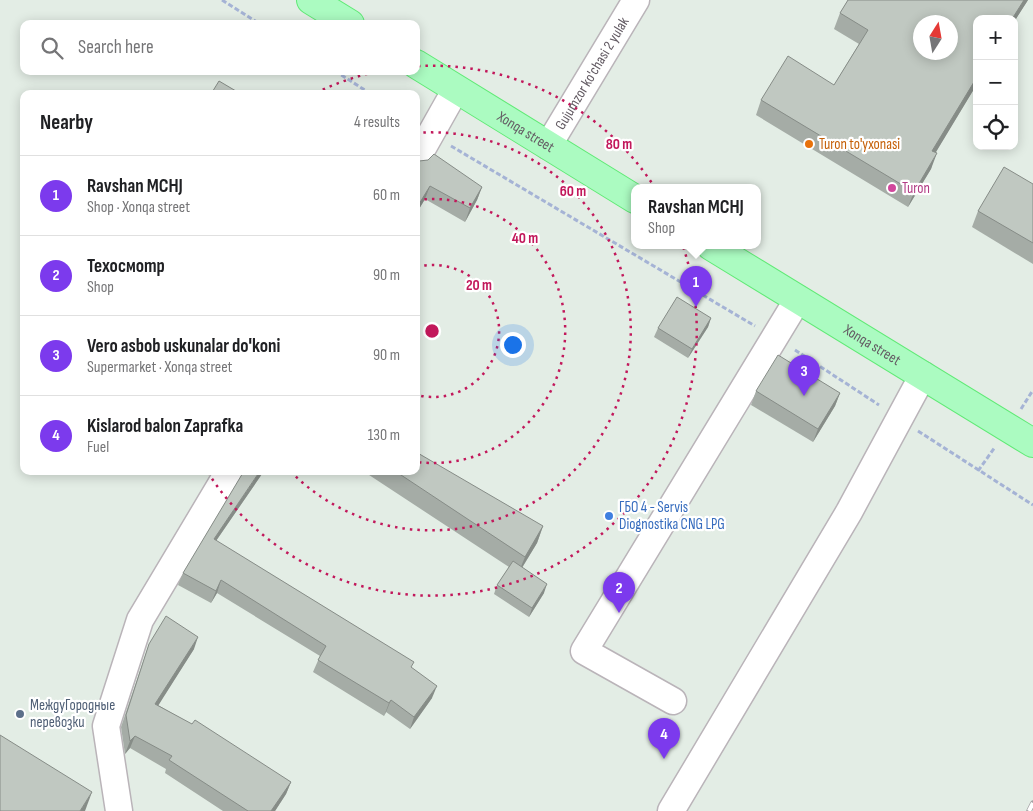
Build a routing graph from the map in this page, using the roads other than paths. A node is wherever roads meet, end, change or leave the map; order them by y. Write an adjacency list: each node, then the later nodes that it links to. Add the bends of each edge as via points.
1 (312, 0): 3 (main road)
2 (636, 0): 6 (street, Gujumzor ko'chasi 2 yulak)
3 (344, 20)
4 (420, 66): 5 (main road, Xonqa street)
5 (456, 89): 6 (main road, Xonqa street); 7 (street)
6 (548, 146): 8 (main road, Xonqa street)
7 (420, 154)
8 (631, 197)
9 (716, 249): 10 (main road, Xonqa street)
10 (798, 299): 11 (main road, Xonqa street); 14 (street, via 584,651)
11 (923, 375): 12 (main road, Xonqa street); 16 (street, via 849,512)
12 (1033, 443)
13 (227, 475): 15 (street, via 140,620 106,726)
14 (672, 701)
15 (118, 811)
16 (671, 811)

